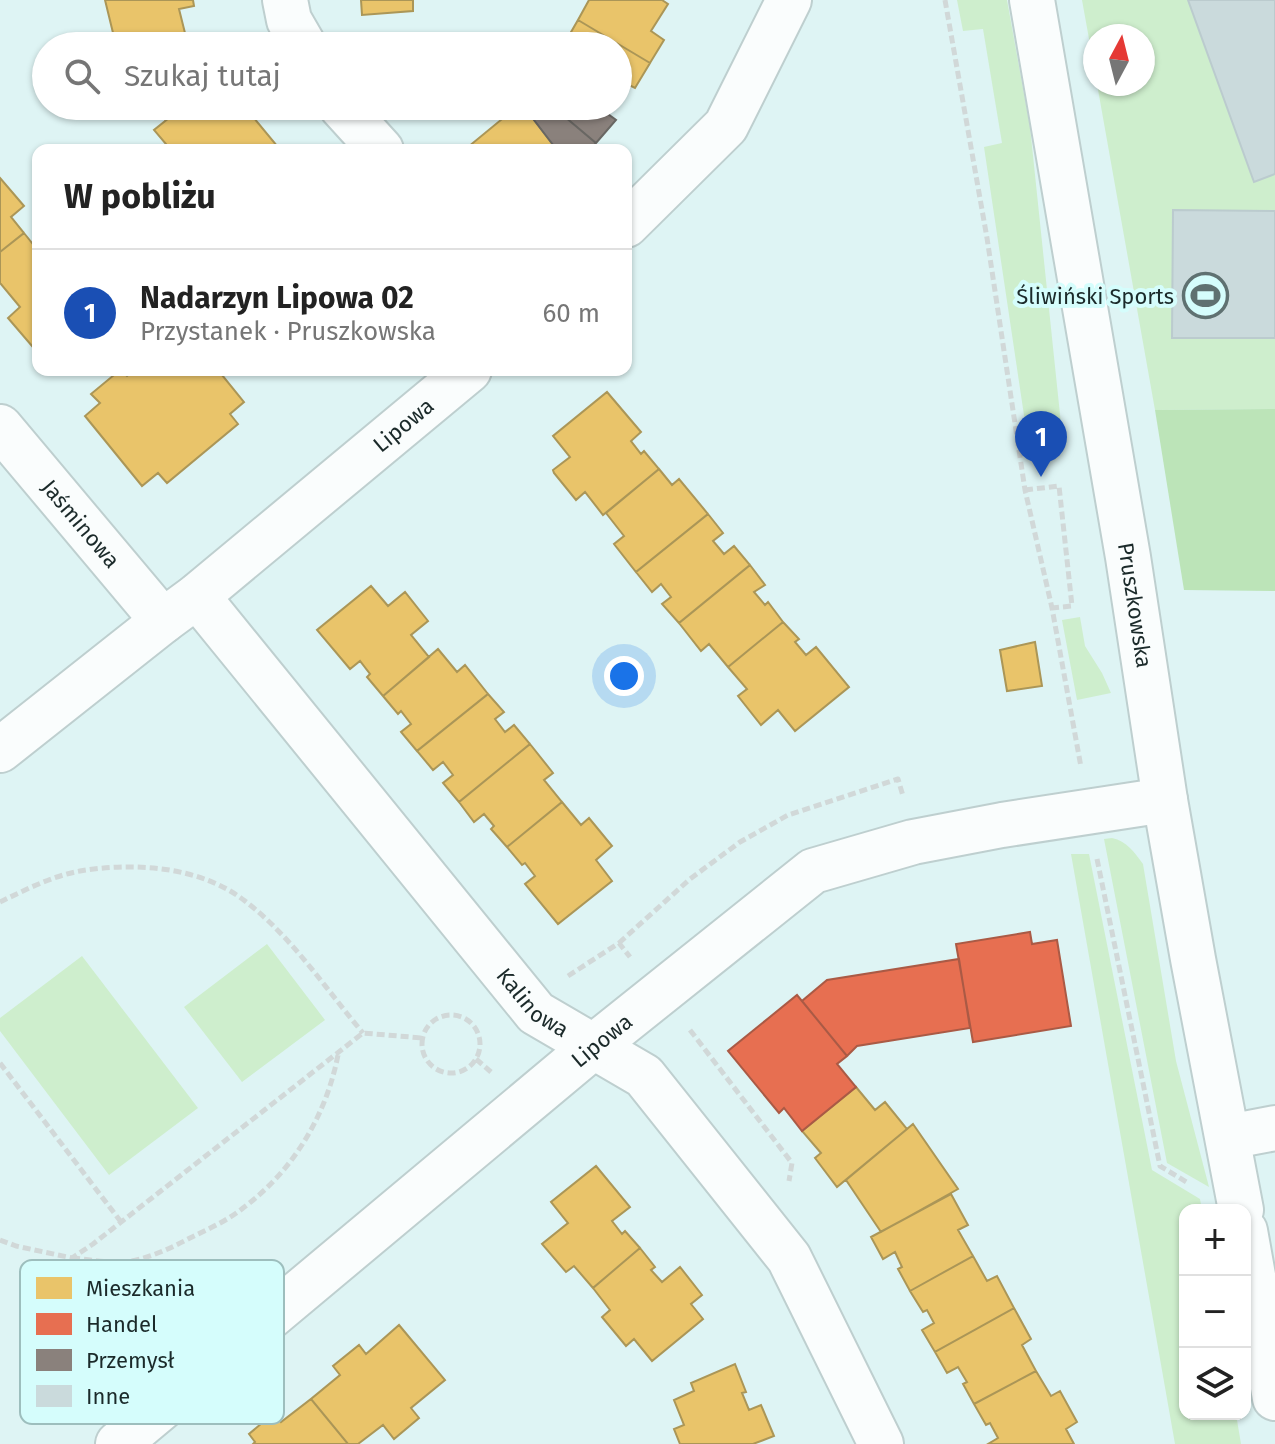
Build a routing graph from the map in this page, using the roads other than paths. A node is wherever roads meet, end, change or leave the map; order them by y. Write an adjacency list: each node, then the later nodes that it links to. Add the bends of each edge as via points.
1 (285, 0): 4 (street)
2 (789, 0): 7 (street, via 726,126)
3 (1032, 0): 12 (street, Pruszkowska)
4 (296, 32)
5 (354, 120): 6 (street)
6 (376, 144)
7 (632, 219)
8 (462, 376): 10 (street, Lipowa)
9 (0, 427): 10 (street, Jaśminowa)
10 (180, 608): 11 (street, Lipowa); 13 (street, Kalinowa, via 536,1013)
11 (0, 750)
12 (1165, 800): 13 (street, Lipowa, via 913,842 813,871); 15 (street, Pruszkowska)
13 (594, 1046): 18 (street, Lipowa); 22 (street, Kalinowa, via 644,1076 789,1258)
14 (1275, 1128): 15 (street)
15 (1228, 1137): 16 (street, Pruszkowska)
16 (1240, 1204)
17 (1251, 1264): 19 (street)
18 (284, 1305)
19 (1275, 1398)
20 (142, 1424): 21 (street, Lipowa)
21 (118, 1444)
22 (881, 1444)

